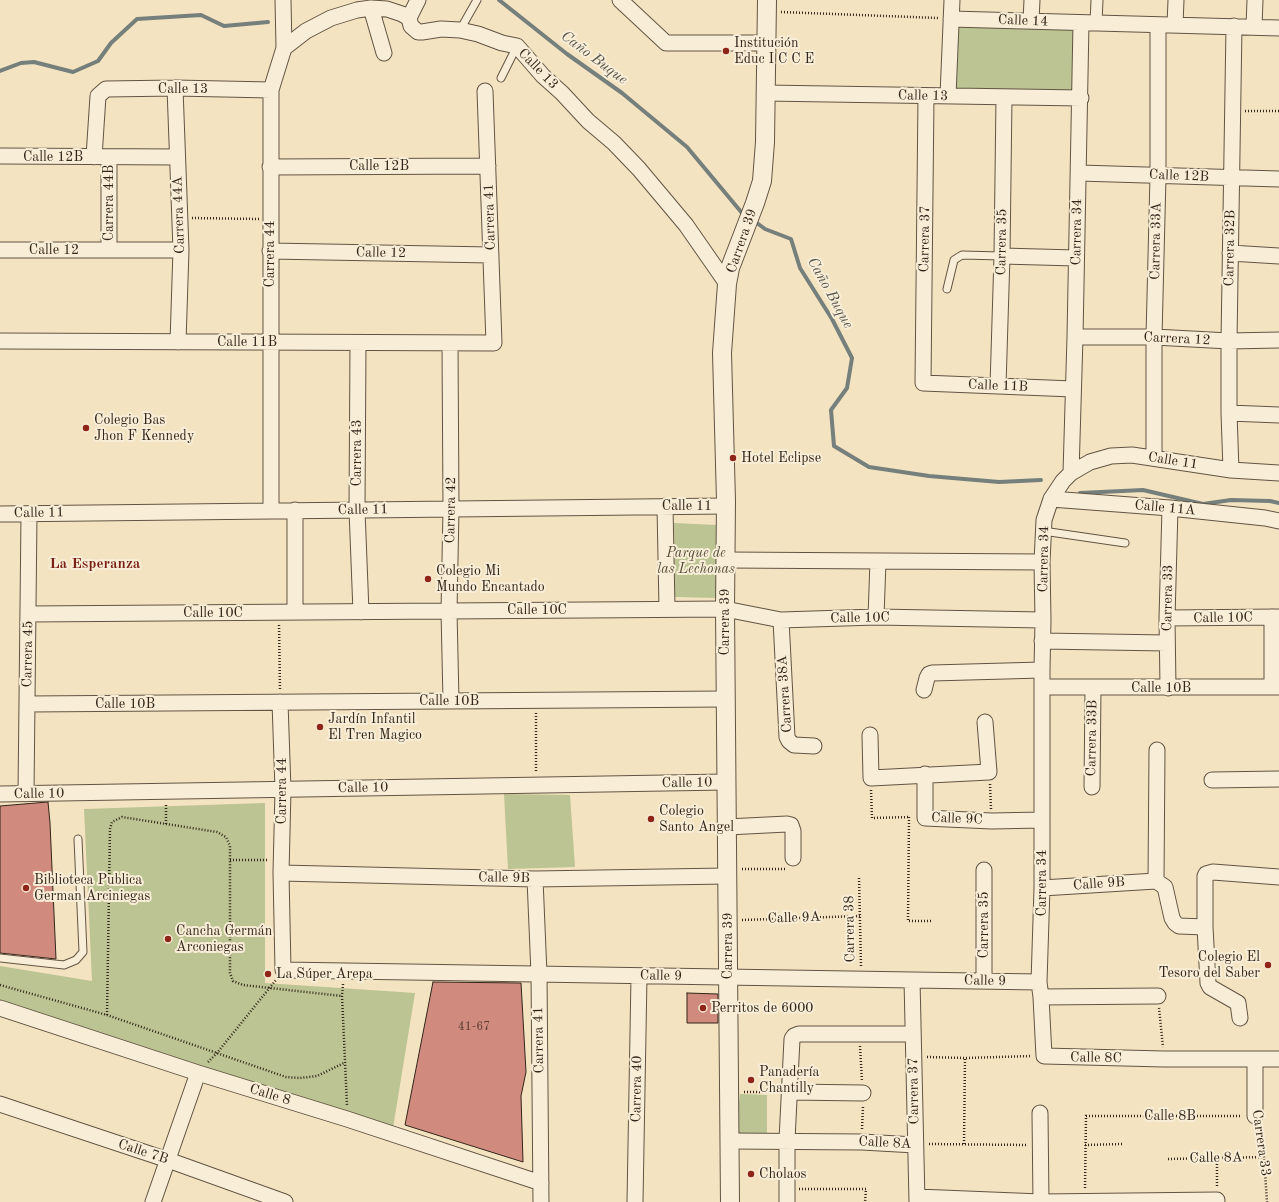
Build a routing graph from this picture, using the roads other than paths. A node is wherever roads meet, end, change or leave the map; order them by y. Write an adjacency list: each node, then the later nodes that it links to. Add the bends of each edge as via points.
1 (282, 0): 24 (street, Carrera 44)
2 (418, 0): 12 (street)
3 (477, 0): 21 (lane)
4 (620, 0): 22 (street, via 666,43)
5 (952, 0): 13 (street)
6 (1032, 0): 14 (street)
7 (1097, 0): 15 (street, Carrera 34)
8 (1176, 0): 17 (street)
9 (1255, 0): 19 (street)
10 (767, 6): 22 (street, Carrera 39)
11 (371, 8): 12 (street, Calle 13, via 387,9); 24 (street, Calle 13, via 331,18 306,31); 25 (street)
12 (409, 18): 21 (street, Calle 13, via 411,26 420,32)
13 (951, 19): 14 (street, Calle 14); 33 (street)
14 (1031, 21): 15 (street, Calle 14)
15 (1088, 23): 16 (street, Calle 14); 35 (street, Carrera 34)
16 (1158, 25): 17 (street, Calle 14); 43 (street, Carrera 33A)
17 (1175, 25): 18 (street, Calle 14)
18 (1234, 26): 19 (street, Calle 14); 44 (street, Carrera 32B)
19 (1254, 27): 20 (street, Calle 14)
20 (1279, 28)
21 (460, 30): 23 (street, Calle 13, via 502,44)
22 (766, 44): 30 (street, Carrera 39)
23 (517, 46): 26 (lane); 55 (street, Calle 13, via 543,76 644,175 686,225)
24 (284, 48): 28 (street, Carrera 44)
25 (384, 54)
26 (501, 78)
27 (175, 88): 28 (street, Calle 13); 31 (street, Calle 13, via 106,89); 39 (street, Carrera 44A)
28 (271, 90): 41 (street, Carrera 44)
29 (485, 91): 40 (street, Carrera 41)
30 (766, 93): 32 (street, Calle 13); 55 (street, Carrera 39, via 762,181 730,268)
31 (98, 96): 37 (street, Carrera 44B)
32 (926, 96): 33 (street, Calle 13); 67 (street, Carrera 37)
33 (948, 96): 34 (street, Calle 13)
34 (1004, 97): 35 (street, Calle 13); 52 (street, Carrera 35)
35 (1081, 98): 42 (street, Carrera 34)
36 (0, 156): 37 (street, Calle 12B)
37 (94, 157): 38 (street, Calle 12B)
38 (109, 157): 39 (street, Calle 12B); 47 (street, Carrera 44B)
39 (177, 157): 48 (street, Carrera 44A)
40 (488, 166): 41 (street, Calle 12B); 51 (street, Carrera 41)
41 (270, 167): 49 (street, Carrera 44)
42 (1079, 173): 43 (street, Calle 12B); 54 (street, Carrera 34)
43 (1158, 176): 44 (street, Calle 12B); 58 (street, Carrera 33A)
44 (1231, 178): 45 (street, Calle 12B); 50 (street, Carrera 32B)
45 (1279, 179)
46 (0, 250): 47 (street, Calle 12)
47 (108, 250): 48 (street, Calle 12)
48 (181, 250): 62 (street, Carrera 44A)
49 (270, 251): 51 (street, Calle 12); 63 (street, Carrera 44)
50 (1230, 253): 53 (street); 61 (street, Carrera 32B)
51 (491, 255): 66 (street, Carrera 41)
52 (1002, 256): 54 (street); 56 (lane, via 962,255 954,260); 68 (street, Carrera 35)
53 (1279, 256)
54 (1076, 258): 57 (street, Carrera 34)
55 (727, 284): 78 (street, Carrera 39, via 722,353)
56 (947, 289)
57 (1075, 337): 58 (street, Carrera 12); 69 (street, Carrera 34)
58 (1154, 337): 61 (street, Carrera 12); 72 (street, Carrera 33A)
59 (1279, 340): 61 (street, Carrera 12)
60 (0, 341): 62 (street, Calle 11B)
61 (1229, 341): 70 (street, Carrera 32B)
62 (178, 342): 63 (street, Calle 11B)
63 (271, 342): 64 (street, Calle 11B); 81 (street, Carrera 44)
64 (358, 343): 65 (street, Calle 11B); 83 (street, Carrera 43)
65 (450, 343): 66 (street, Calle 11B); 80 (street, Carrera 42)
66 (494, 343)
67 (923, 383): 68 (street, Calle 11B)
68 (998, 386): 69 (street, Calle 11B)
69 (1073, 389): 75 (street, Carrera 34)
70 (1229, 413): 71 (street); 73 (street, Carrera 32B)
71 (1279, 415)
72 (1154, 458): 73 (street, Calle 11); 75 (street, Calle 11, via 1110,456 1090,462)
73 (1231, 470): 74 (street, Calle 11)
74 (1279, 472)
75 (1071, 473): 76 (street, Carrera 34)
76 (1051, 499): 79 (street, Calle 11A); 87 (street, Carrera 34)
77 (665, 506): 78 (street, Calle 11); 80 (street, Calle 11); 92 (street)
78 (726, 506): 89 (street, Carrera 39)
79 (1170, 508): 86 (street, Calle 11A); 100 (street, Carrera 33)
80 (451, 509): 83 (street, Calle 11); 94 (street, Carrera 42)
81 (271, 510): 82 (street, Calle 11); 85 (street, Calle 11)
82 (295, 510): 83 (street, Calle 11); 95 (street)
83 (357, 510): 96 (street, Carrera 43)
84 (0, 514): 85 (street, Calle 11)
85 (29, 514): 97 (street, Carrera 45)
86 (1279, 521)
87 (1043, 531): 88 (lane); 91 (street, Carrera 34)
88 (1125, 543)
89 (726, 560): 90 (street); 93 (street, Carrera 39)
90 (878, 561): 91 (street); 98 (street)
91 (1042, 562): 102 (street, Carrera 34)
92 (667, 609): 93 (street, Calle 10C); 94 (street, Calle 10C)
93 (725, 609): 101 (street, Calle 10C); 111 (street, Carrera 39)
94 (449, 611): 96 (street, Calle 10C); 112 (street, Carrera 42)
95 (295, 612): 96 (street, Calle 10C); 97 (street, Calle 10C)
96 (361, 612)
97 (29, 614): 114 (street, Carrera 45)
98 (876, 617): 101 (street, Calle 10C); 102 (street, Calle 10C)
99 (1276, 617): 100 (street, Calle 10C); 107 (street)
100 (1167, 618): 104 (street, Carrera 33)
101 (781, 620): 117 (street, Carrera 38A, via 787,737 794,745)
102 (1043, 620): 103 (street, Carrera 34)
103 (1042, 641): 104 (street); 105 (street, Carrera 34)
104 (1167, 642): 109 (street, Carrera 33)
105 (1042, 670): 106 (street, Carrera 34); 110 (street, via 932,673 927,678)
106 (1042, 687): 108 (street, Calle 10B); 127 (street, Carrera 34)
107 (1276, 687): 109 (street, Calle 10B)
108 (1093, 688): 109 (street, Calle 10B); 123 (street, Carrera 33B)
109 (1168, 688)
110 (924, 690)
111 (726, 699): 112 (street, Calle 10B); 122 (street, Carrera 39)
112 (451, 701): 113 (street, Calle 10B)
113 (280, 702): 114 (street, Calle 10B); 124 (street, Carrera 44)
114 (28, 704): 126 (street, Carrera 45)
115 (985, 722): 119 (street, via 989,772)
116 (870, 735): 119 (street, via 871,778)
117 (814, 746)
118 (1157, 750): 136 (street)
119 (925, 774): 127 (street, Calle 9C, via 925,818)
120 (1279, 779): 121 (street)
121 (1212, 780)
122 (726, 782): 124 (street, Calle 10); 128 (street, Carrera 39)
123 (1092, 787)
124 (283, 790): 126 (street, Calle 10); 131 (street, Carrera 44)
125 (0, 794): 126 (street, Calle 10)
126 (26, 794)
127 (1042, 820): 137 (street, Carrera 34)
128 (727, 827): 130 (street, via 791,825); 133 (street, Carrera 39)
129 (78, 839): 139 (lane, via 83,952 76,960 64,964)
130 (793, 858)
131 (281, 867): 135 (street, Calle 9B); 140 (street, Carrera 44)
132 (984, 870): 145 (street, Carrera 35)
133 (727, 873): 135 (street, Calle 9B); 143 (street, Carrera 39)
134 (1279, 877): 138 (street, via 1213,872 1206,874)
135 (535, 878): 141 (street, Carrera 41)
136 (1156, 881): 137 (street, Calle 9B); 138 (street, via 1165,887 1175,923 1179,926)
137 (1042, 888): 146 (street, Carrera 34)
138 (1205, 927): 150 (street, via 1208,983 1210,987 1238,1003)
139 (0, 958)
140 (283, 970): 141 (street, Calle 9)
141 (539, 974): 142 (street, Calle 9); 165 (street, Carrera 41)
142 (639, 976): 143 (street, Calle 9); 172 (street, Carrera 40)
143 (728, 977): 144 (street, Calle 9); 162 (street, Carrera 39)
144 (912, 980): 145 (street, Calle 9); 151 (street, Carrera 37)
145 (984, 980): 146 (street, Calle 9)
146 (1039, 982): 148 (street, Carrera 34)
147 (1158, 996): 148 (street)
148 (1041, 997): 152 (street, Carrera 34)
149 (0, 1008): 155 (street, Calle 8)
150 (1240, 1018)
151 (913, 1034): 156 (street, via 794,1036); 163 (street, Carrera 37)
152 (1044, 1056): 153 (street, Calle 8C)
153 (1255, 1059): 154 (street, Calle 8C); 160 (street, Carrera 33)
154 (1279, 1059)
155 (198, 1073): 164 (street); 165 (street, Calle 8)
156 (790, 1092): 157 (street); 161 (street)
157 (863, 1093)
158 (0, 1104): 164 (street, Calle 7B)
159 (1040, 1113): 174 (street)
160 (1255, 1116)
161 (787, 1140): 162 (street, Calle 8A); 163 (street, Calle 8A); 166 (street)
162 (730, 1141): 173 (street, Carrera 39)
163 (915, 1145): 167 (street, Carrera 37)
164 (168, 1160): 169 (street); 170 (street, Calle 7B)
165 (541, 1183): 171 (street, Carrera 41)
166 (787, 1196)
167 (917, 1200): 174 (street)
168 (1218, 1200): 174 (street)
169 (153, 1202)
170 (285, 1202)
171 (541, 1202)
172 (635, 1202)
173 (730, 1202)
174 (1041, 1202)

